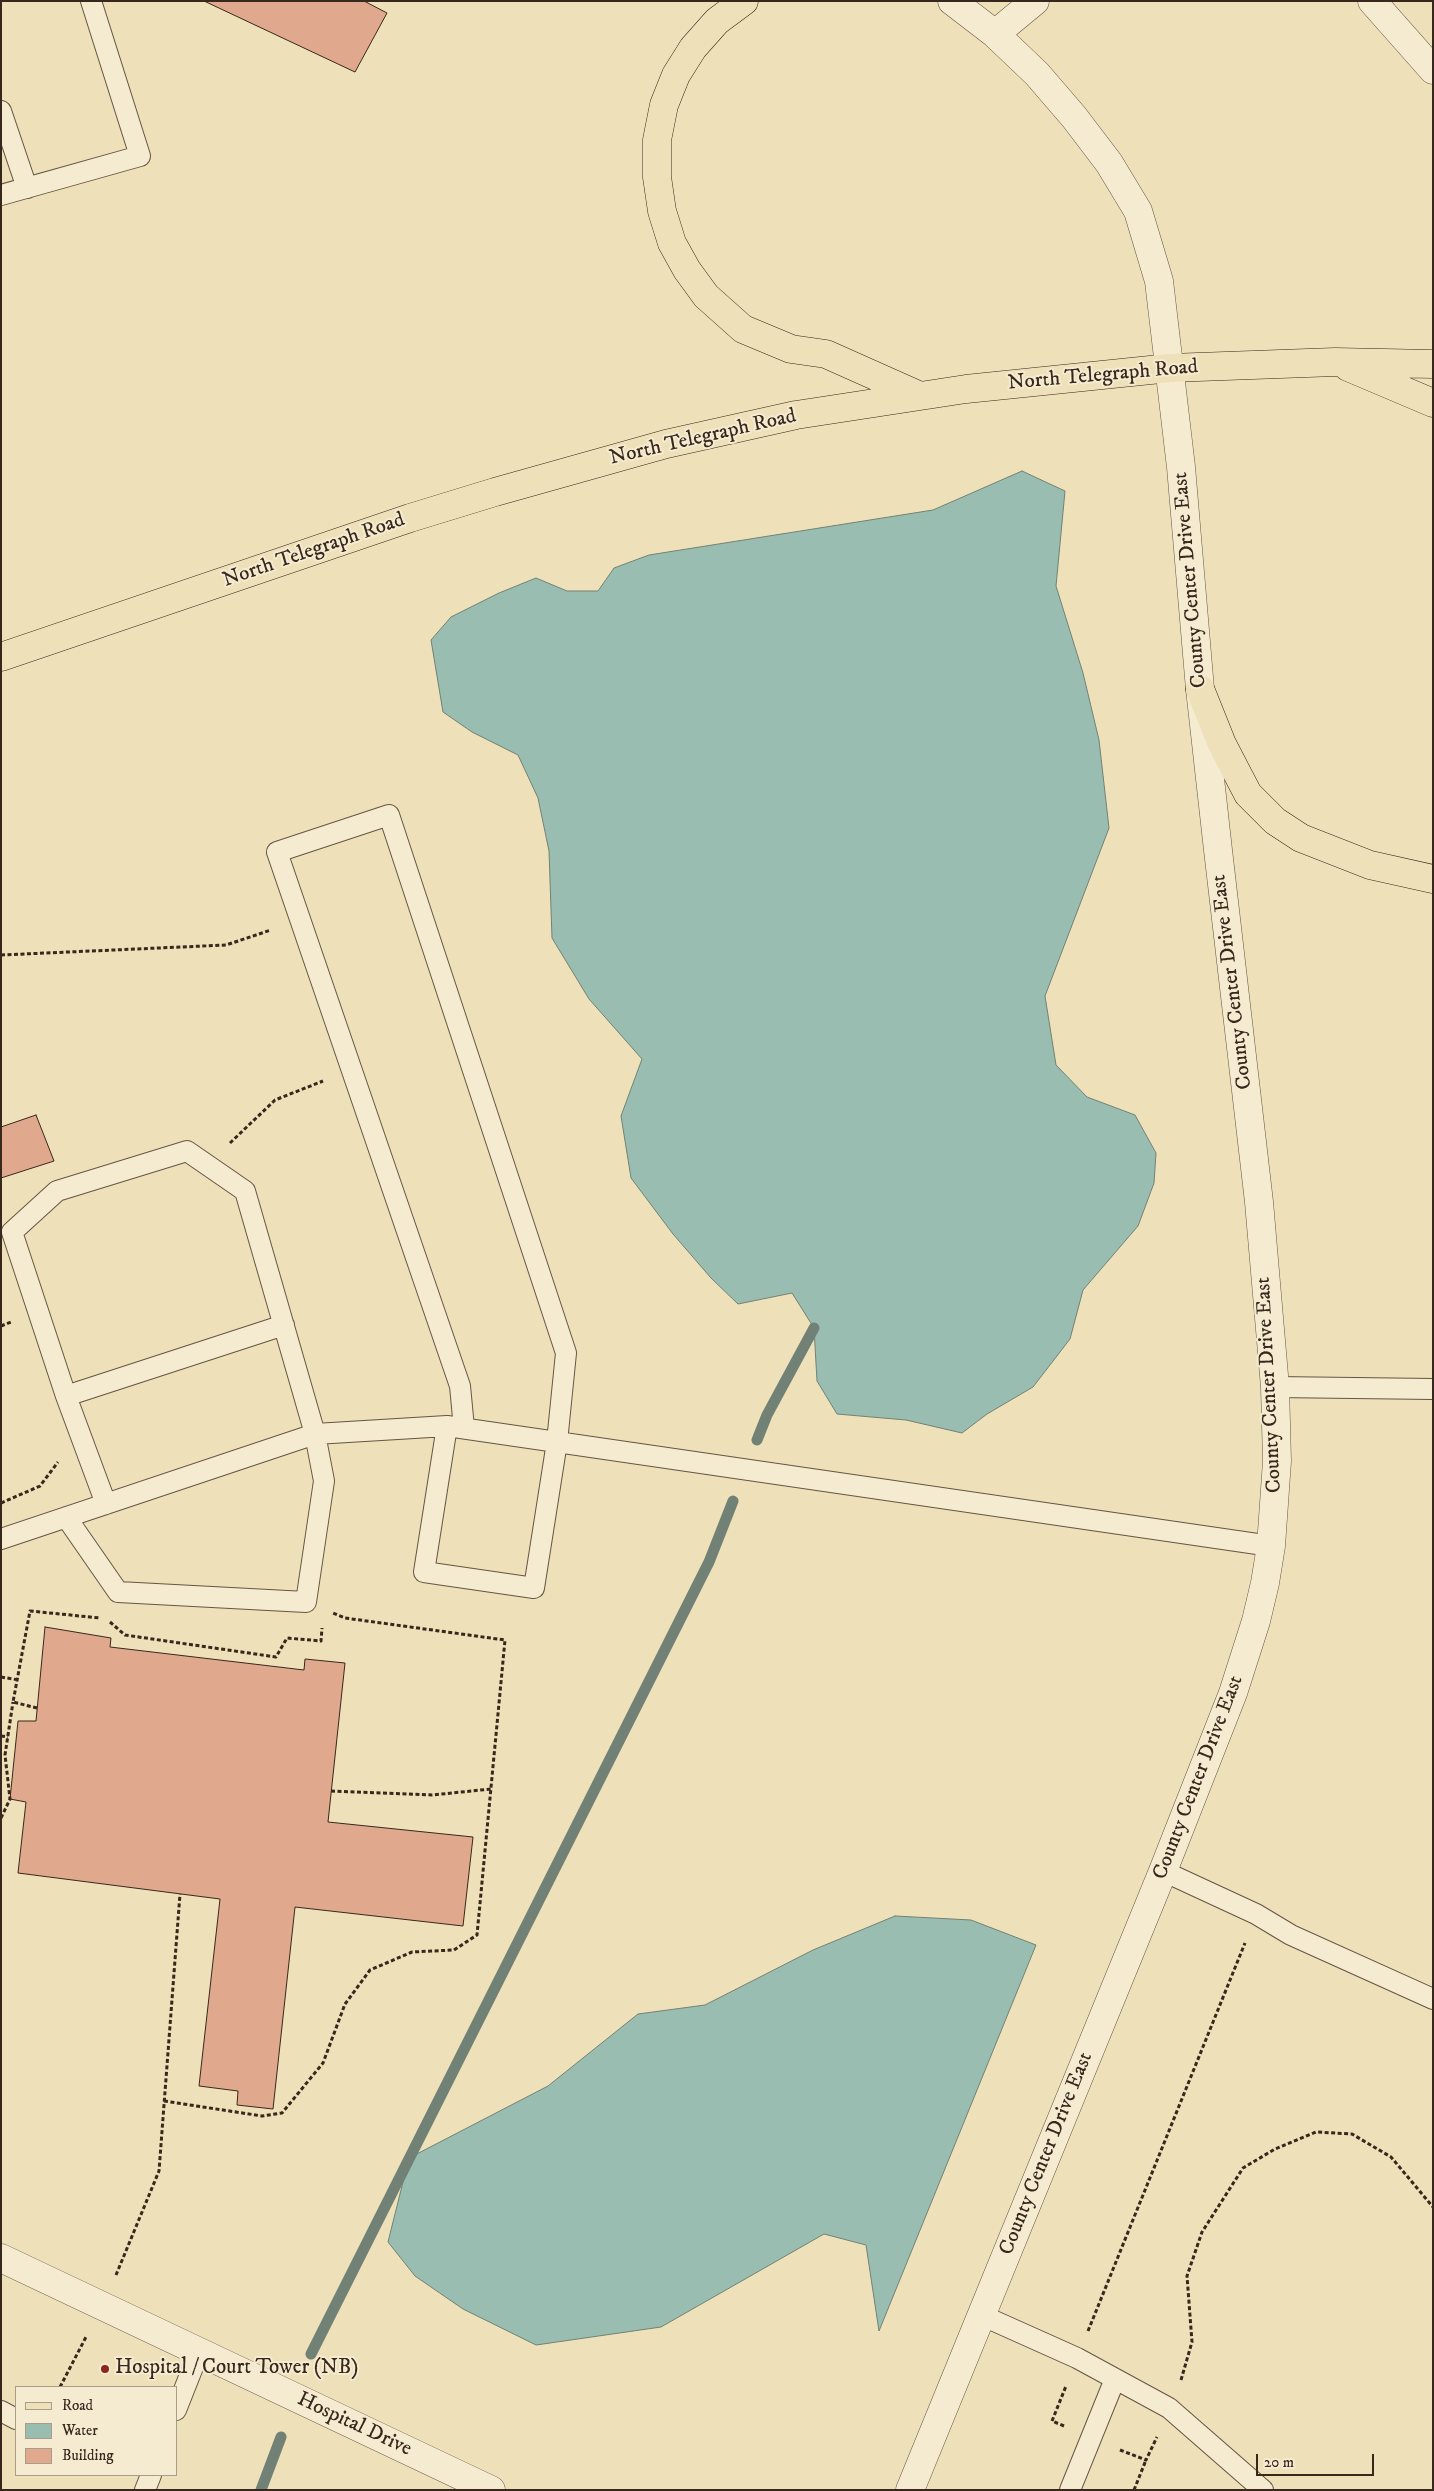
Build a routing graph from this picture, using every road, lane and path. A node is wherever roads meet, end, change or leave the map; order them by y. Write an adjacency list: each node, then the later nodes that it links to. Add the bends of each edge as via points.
1 (91, 1): 9 (lane, via 140,156)
2 (744, 1): 14 (main road, via 717,21 693,48 676,75 664,105 657,140 657,177 662,211 672,242 706,296 743,328 782,346 826,354)
3 (952, 1): 6 (street, County Center Drive East)
4 (1035, 1): 6 (street)
5 (1372, 1): 7 (street)
6 (995, 34): 13 (street, County Center Drive East, via 1037,74 1074,117 1109,163 1138,211 1159,280)
7 (1433, 70)
8 (1, 111): 9 (lane)
9 (27, 188): 10 (lane)
10 (1, 196)
11 (1335, 362): 12 (main road, North Telegraph Road); 13 (main road, North Telegraph Road); 15 (main road)
12 (1433, 364)
13 (1170, 368): 14 (main road, North Telegraph Road); 17 (street, County Center Drive East)
14 (918, 395): 16 (main road, North Telegraph Road, via 770,421 580,467 410,518)
15 (1433, 403)
16 (1, 657)
17 (1200, 689): 18 (main road, via 1222,744 1248,794 1276,821 1301,838 1370,865); 26 (street, County Center Drive East, via 1259,1202)
18 (1433, 879)
19 (300, 920): 20 (path, via 226,945); 21 (lane); 31 (lane, via 277,852 388,815 566,1353)
20 (1, 955)
21 (352, 1070): 22 (path, via 275,1100); 29 (lane, via 460,1386)
22 (207, 1165): 23 (lane, via 245,1191); 28 (lane, via 187,1151 56,1191 12,1232)
23 (284, 1325): 28 (lane); 30 (lane)
24 (1, 1326): 25 (path, via 13,1321)
25 (15, 1328)
26 (1275, 1387): 27 (lane); 37 (street, County Center Drive East, via 1277,1461)
27 (1433, 1389)
28 (66, 1396): 34 (lane)
29 (455, 1427): 30 (lane); 31 (lane); 31 (lane, via 424,1572 534,1588)
30 (315, 1434): 34 (lane); 38 (lane, via 324,1481)
31 (557, 1442): 37 (lane)
32 (59, 1460): 33 (path, via 40,1486)
33 (1, 1504)
34 (106, 1504): 35 (lane)
35 (66, 1517): 36 (lane); 38 (lane, via 118,1592)
36 (1, 1538)
37 (1271, 1546): 48 (street, County Center Drive East, via 1245,1657)
38 (315, 1606): 40 (path, via 321,1641 286,1638 276,1657 125,1635 106,1618 30,1611); 45 (path, via 345,1618 505,1640)
39 (1, 1677): 40 (path)
40 (19, 1680): 41 (path)
41 (13, 1702): 42 (path); 44 (path)
42 (37, 1708)
43 (1, 1736): 44 (path)
44 (8, 1737): 47 (path, via 5,1755 10,1799)
45 (491, 1790): 46 (path, via 432,1794); 52 (path, via 477,1936 454,1950 412,1952 370,1970 345,2004 323,2063 282,2113 262,2116)
46 (331, 1791)
47 (1, 1818)
48 (1163, 1871): 50 (lane); 56 (street, County Center Drive East)
49 (180, 1894): 52 (path)
50 (1256, 1914): 51 (lane, via 1291,1936); 57 (path)
51 (1433, 1999)
52 (164, 2101): 55 (path, via 159,2171)
53 (1433, 2207): 62 (path, via 1391,2157 1352,2134 1316,2132 1275,2149 1243,2168 1202,2232 1187,2276 1192,2342 1181,2380)
54 (1, 2258): 55 (street, Hospital Drive)
55 (102, 2306): 58 (street, Hospital Drive); 61 (path)
56 (981, 2315): 60 (lane, via 1078,2358); 71 (street, County Center Drive East)
57 (1086, 2336)
58 (199, 2352): 63 (lane); 70 (street, Hospital Drive)
59 (1069, 2379): 66 (path, via 1052,2420)
60 (1115, 2379): 72 (lane); 74 (lane, via 1169,2408)
61 (61, 2386)
62 (1187, 2386)
63 (178, 2405)
64 (1, 2411): 65 (lane)
65 (15, 2418)
66 (1071, 2429)
67 (1160, 2432): 69 (path)
68 (1116, 2448): 69 (path)
69 (1146, 2460): 73 (path)
70 (491, 2490)
71 (910, 2490)
72 (1070, 2490)
73 (1134, 2490)
74 (1263, 2490)

